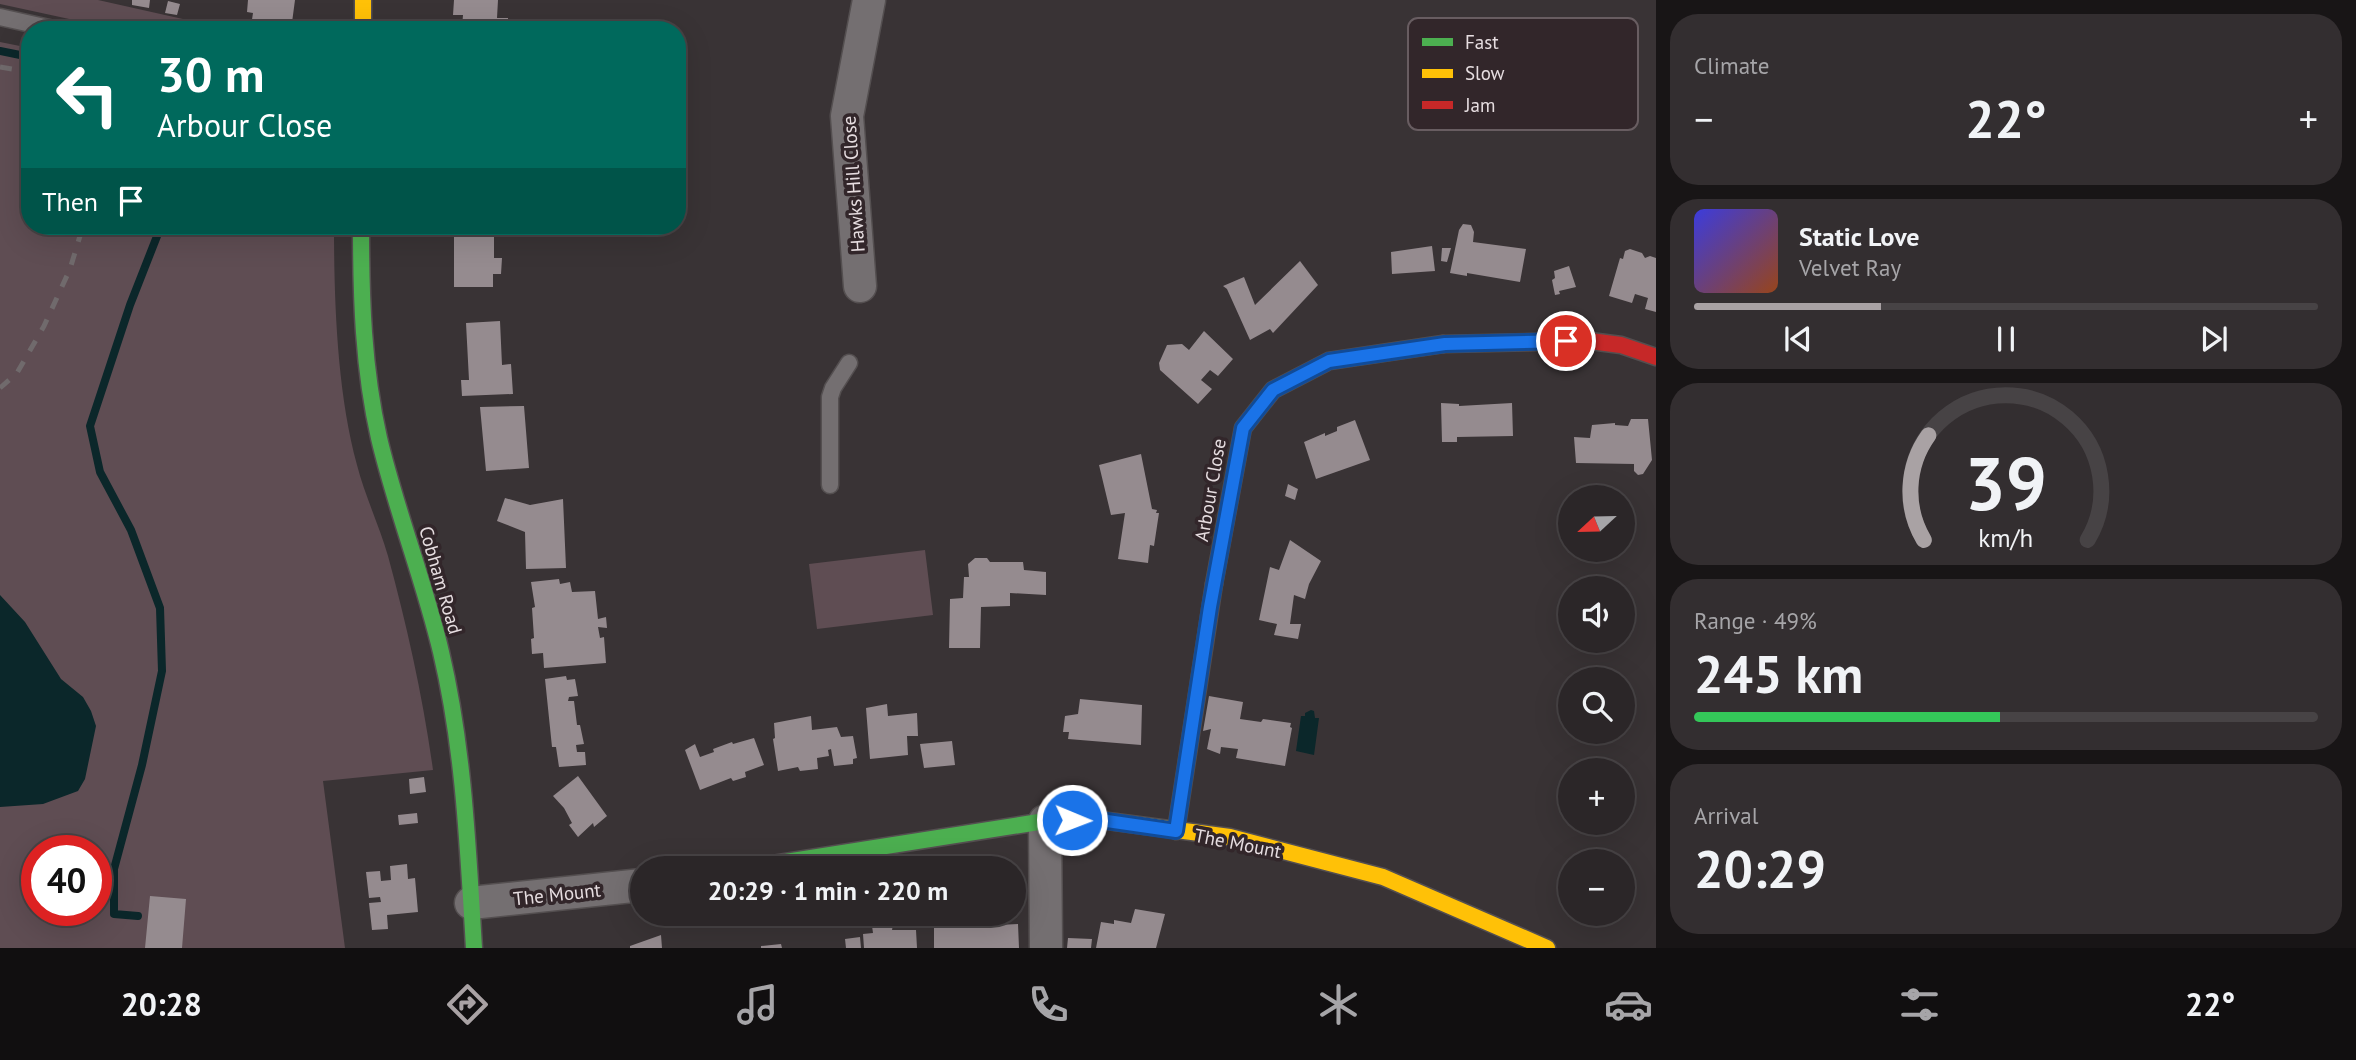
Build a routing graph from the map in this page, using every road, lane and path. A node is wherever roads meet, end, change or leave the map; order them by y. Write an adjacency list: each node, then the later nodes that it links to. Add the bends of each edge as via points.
1 (363, 0): 4 (street)
2 (869, 0): 7 (street, Hawks Hill Close, via 847,116)
3 (0, 17): 5 (lane)
4 (363, 21)
5 (21, 22)
6 (360, 235): 15 (street, Cobham Road, via 366,355 379,434 441,653 465,815)
7 (860, 286)
8 (1656, 357): 12 (street, Arbour Close, via 1590,341 1445,344 1329,361 1273,390 1243,428)
9 (849, 363): 10 (lane, via 830,397)
10 (830, 485)
11 (1045, 821): 12 (street, The Mount, via 1100,820); 13 (street, The Mount); 17 (street)
12 (1176, 831): 18 (street, The Mount, via 1230,837 1383,877)
13 (823, 856)
14 (630, 886): 15 (street, The Mount)
15 (471, 903): 16 (street, Cobham Road)
16 (474, 948)
17 (1046, 948)
18 (1547, 948)

